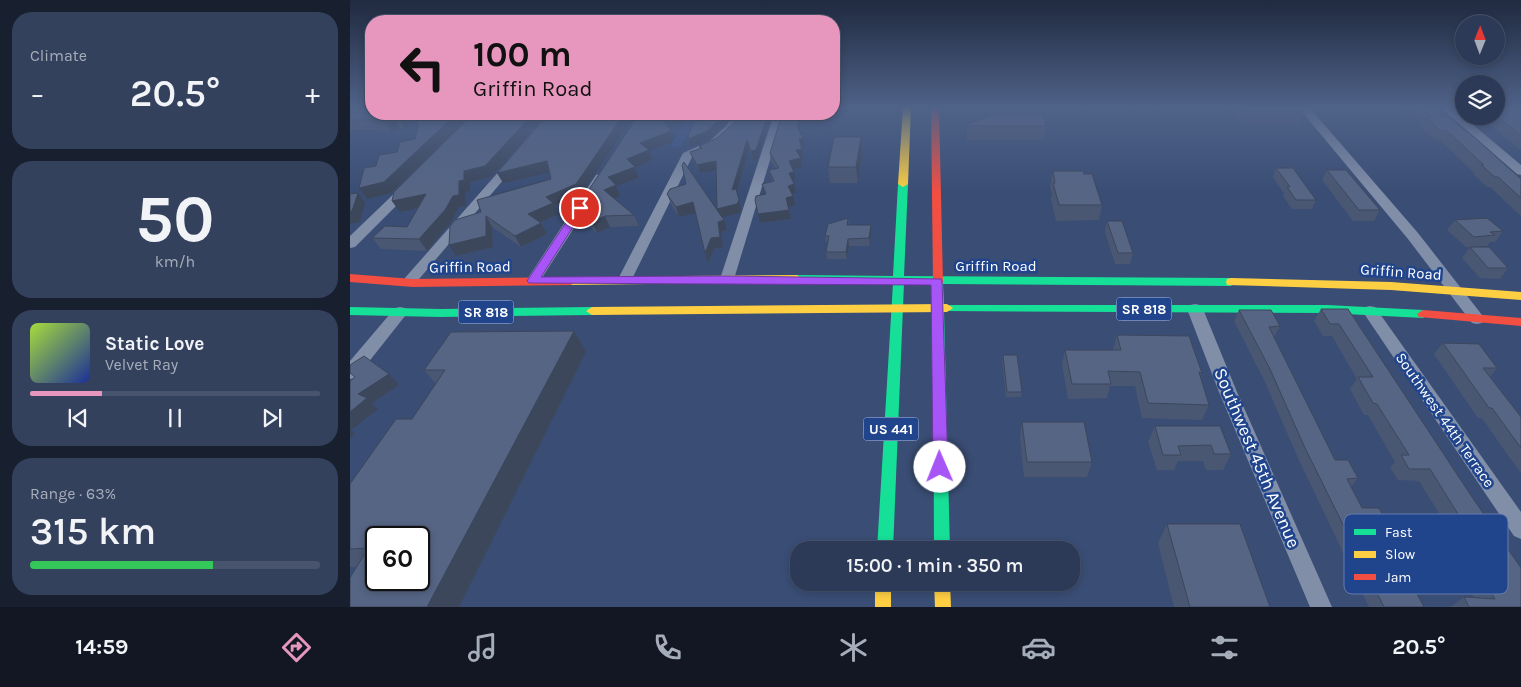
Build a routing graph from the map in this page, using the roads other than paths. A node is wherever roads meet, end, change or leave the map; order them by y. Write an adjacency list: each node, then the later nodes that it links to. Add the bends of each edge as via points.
1 (723, 135): 18 (street, via 687,155)
2 (773, 135): 13 (street)
3 (905, 135): 15 (main road, US 441)
4 (935, 135): 16 (main road, US 441)
5 (1326, 135): 19 (street)
6 (1478, 135): 9 (street)
7 (522, 152): 17 (street)
8 (609, 163): 14 (street)
9 (1521, 171)
10 (412, 182): 11 (street)
11 (350, 244)
12 (350, 278): 17 (main road, Griffin Road / SR 818)
13 (727, 279): 15 (main road, Griffin Road / SR 818); 18 (main road, Griffin Road / SR 818)
14 (533, 281): 17 (main road, Griffin Road / SR 818); 18 (main road, Griffin Road / SR 818)
15 (897, 281): 16 (main road, Griffin Road / SR 818); 21 (main road, US 441)
16 (937, 281): 19 (main road, Griffin Road / SR 818, via 1341,283); 22 (main road, US 441)
17 (409, 282)
18 (624, 282)
19 (1456, 291): 20 (main road, Griffin Road / SR 818); 27 (street)
20 (1521, 296)
21 (896, 308): 22 (main road, SR 818); 26 (main road, SR 818); 31 (main road, US 441)
22 (937, 308): 23 (main road, SR 818); 32 (main road, US 441)
23 (1195, 309): 25 (main road, SR 818); 37 (street, Southwest 45th Avenue)
24 (350, 311): 26 (main road, SR 818)
25 (1370, 311): 27 (main road, SR 818); 30 (street, Southwest 44th Terrace)
26 (400, 312): 29 (street)
27 (1477, 318): 28 (main road, SR 818)
28 (1521, 322)
29 (350, 373)
30 (1521, 529)
31 (885, 541)
32 (942, 541)
33 (883, 591): 35 (main road)
34 (942, 591): 36 (main road)
35 (882, 607)
36 (943, 607)
37 (1321, 607)

